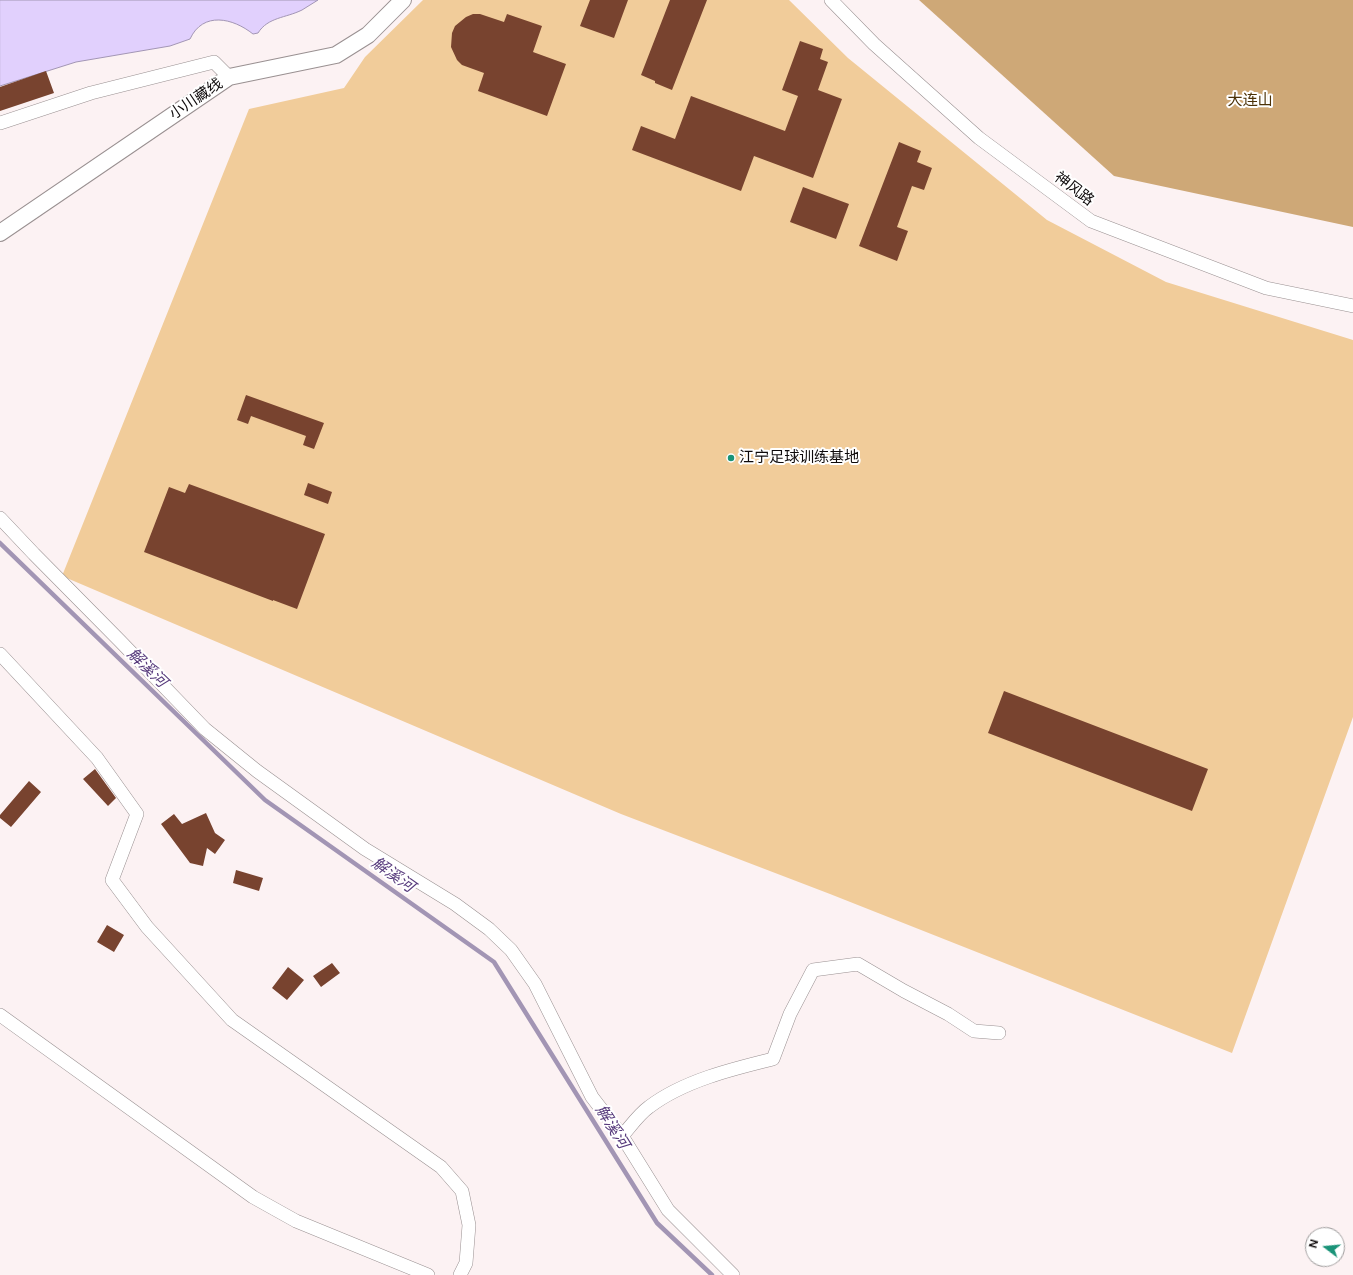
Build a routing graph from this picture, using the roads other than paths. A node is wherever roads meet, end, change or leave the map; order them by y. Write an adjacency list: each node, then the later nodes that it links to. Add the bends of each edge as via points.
1 (403, 0): 3 (street, 小川藏线, via 368,34 336,56)
2 (831, 0): 6 (street, 神风路, via 874,44 979,138 1091,221 1266,288)
3 (229, 77): 4 (street, via 214,62 91,93); 5 (street, 小川藏线)
4 (0, 123)
5 (0, 232)
6 (1353, 306)
7 (0, 518): 11 (street, via 205,729 256,771 365,849 455,904 489,929 511,950 535,984 592,1097)
8 (0, 654): 13 (street, via 97,758 137,814 112,880 147,927 232,1020 441,1167 462,1191 469,1225 466,1264)
9 (0, 1015): 12 (street, via 253,1197 296,1221)
10 (999, 1033): 11 (street, via 974,1030 858,964 813,970 790,1014 774,1060 739,1067 684,1086 648,1107)
11 (622, 1136): 14 (street, via 668,1210)
12 (428, 1275)
13 (460, 1275)
14 (733, 1275)

